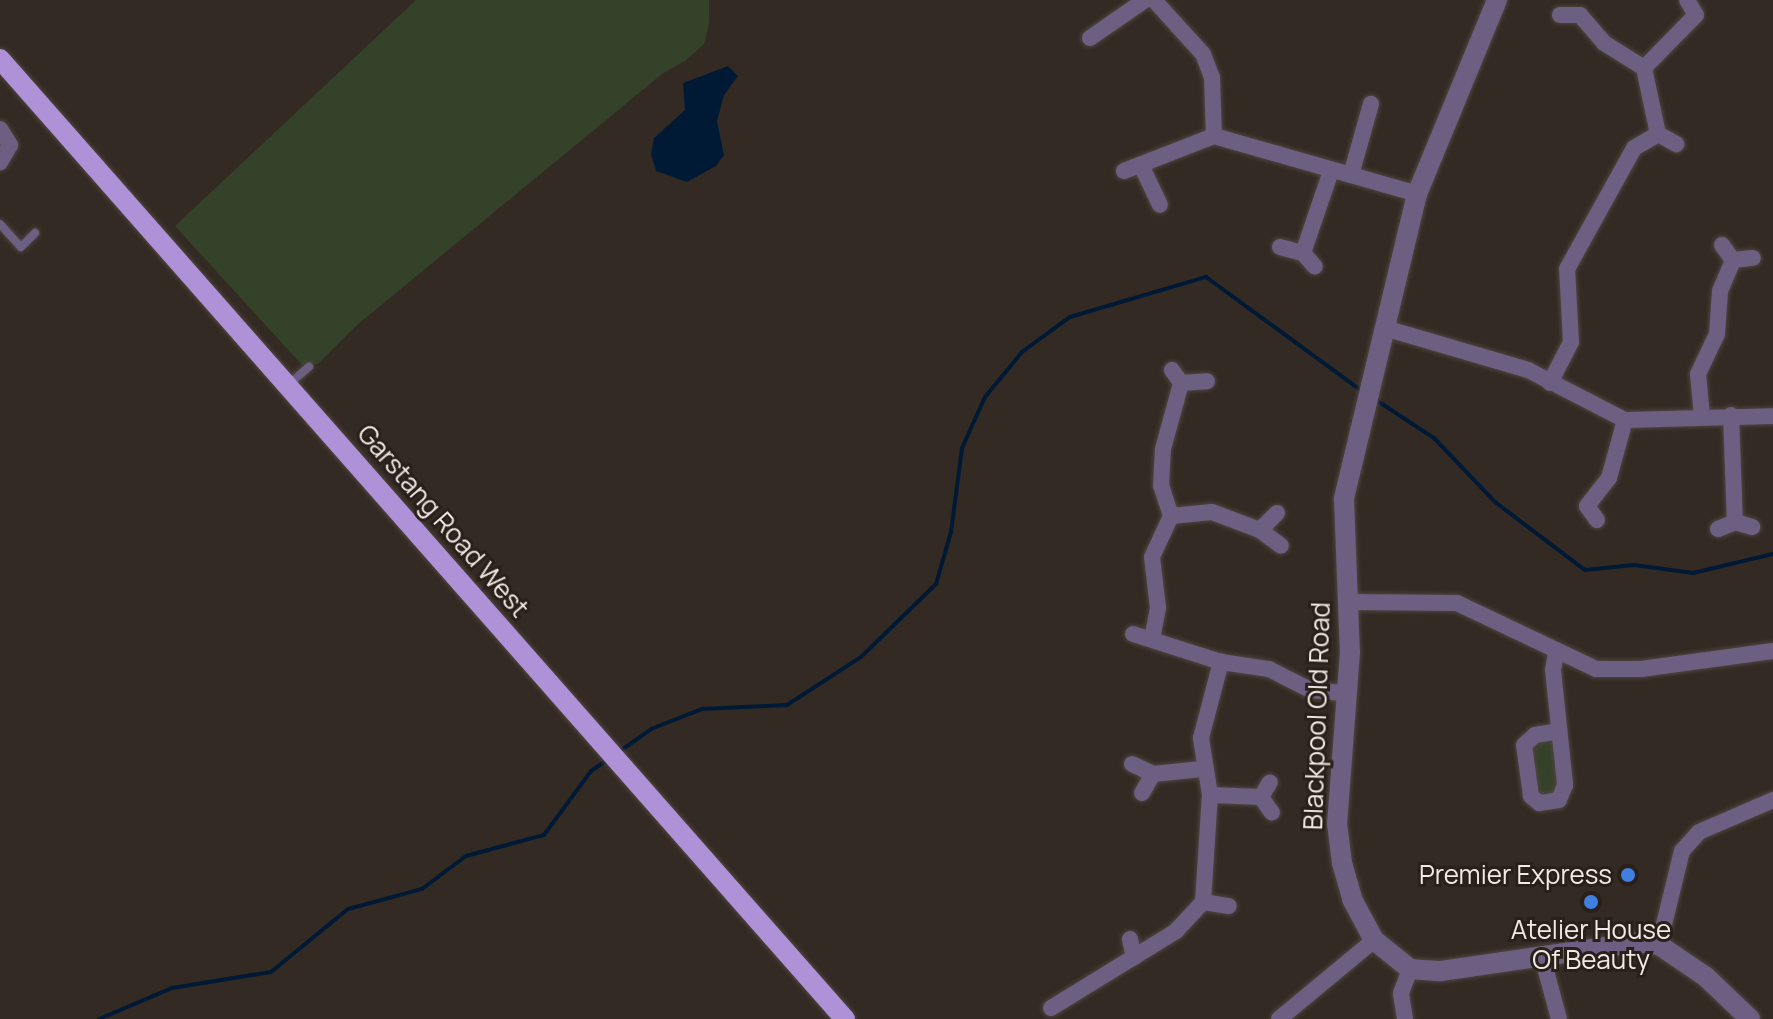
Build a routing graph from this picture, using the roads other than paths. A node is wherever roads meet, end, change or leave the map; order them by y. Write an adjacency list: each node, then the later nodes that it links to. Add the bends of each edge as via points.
1 (1145, 0): 7 (street)
2 (1154, 0): 13 (street, via 1203,54 1212,77)
3 (1497, 0): 20 (street, Blackpool Old Road)
4 (1687, 0): 9 (street, via 1696,15)
5 (1583, 8): 6 (street); 9 (street, via 1604,43)
6 (1560, 15)
7 (1090, 38)
8 (0, 59): 34 (main road, Garstang Road West)
9 (1644, 68): 12 (street)
10 (1371, 104): 19 (street)
11 (0, 129): 15 (street, via 10,145)
12 (1658, 134): 14 (street); 33 (street, via 1634,148 1567,269 1571,342)
13 (1214, 136): 16 (street); 18 (street)
14 (1676, 144)
15 (0, 162)
16 (1141, 165): 17 (street); 21 (street)
17 (1124, 171)
18 (1331, 171): 19 (street); 26 (street)
19 (1351, 175): 20 (street)
20 (1417, 194): 30 (street, Blackpool Old Road)
21 (1160, 205)
22 (0, 224): 23 (lane, via 21,247)
23 (35, 233)
24 (1722, 245): 28 (street)
25 (1280, 247): 26 (street)
26 (1303, 253): 29 (street)
27 (1753, 258): 28 (street)
28 (1733, 260): 36 (street, via 1718,298 1717,334 1698,374)
29 (1315, 267)
30 (1388, 329): 33 (street, via 1528,370); 45 (street, Blackpool Old Road, via 1344,499)
31 (309, 367): 34 (lane)
32 (1207, 381): 41 (street, via 1176,376 1161,469)
33 (1550, 383): 38 (street)
34 (288, 385): 71 (main road, Garstang Road West)
35 (1731, 415): 36 (street); 37 (street); 42 (street, via 1743,524)
36 (1702, 416): 38 (street)
37 (1773, 416)
38 (1625, 420): 39 (street, via 1609,478)
39 (1586, 509)
40 (1277, 513): 43 (street)
41 (1171, 516): 43 (street, via 1212,512); 47 (street, via 1152,557 1158,608)
42 (1718, 529)
43 (1260, 530): 44 (street)
44 (1281, 546)
45 (1349, 602): 49 (street, via 1457,603); 51 (street, Blackpool Old Road)
46 (1133, 634): 47 (street)
47 (1152, 639): 50 (street)
48 (1773, 651): 49 (street, via 1619,671 1596,669)
49 (1556, 653): 52 (street)
50 (1221, 662): 51 (street, via 1269,669 1310,690); 54 (street, via 1201,738)
51 (1347, 693): 65 (street, Blackpool Old Road, via 1337,840 1352,899)
52 (1559, 731)
53 (1132, 764): 55 (street)
54 (1202, 769): 55 (street); 58 (street)
55 (1153, 774): 57 (street)
56 (1270, 782): 59 (street)
57 (1142, 793)
58 (1210, 795): 59 (street); 62 (street)
59 (1261, 797): 61 (street)
60 (1773, 800): 66 (street, via 1699,832 1682,851)
61 (1272, 813)
62 (1203, 902): 63 (street); 68 (street, via 1176,931)
63 (1229, 906)
64 (1130, 939): 68 (street)
65 (1374, 940): 69 (street, Blackpool Old Road); 72 (street)
66 (1659, 945): 67 (street, via 1639,942); 75 (street, via 1706,977)
67 (1542, 956): 69 (street, via 1441,971); 74 (street)
68 (1134, 958): 70 (street)
69 (1410, 969): 73 (street, via 1401,993)
70 (1051, 1008)
71 (845, 1019)
72 (1279, 1019)
73 (1405, 1019)
74 (1559, 1019)
75 (1750, 1019)

